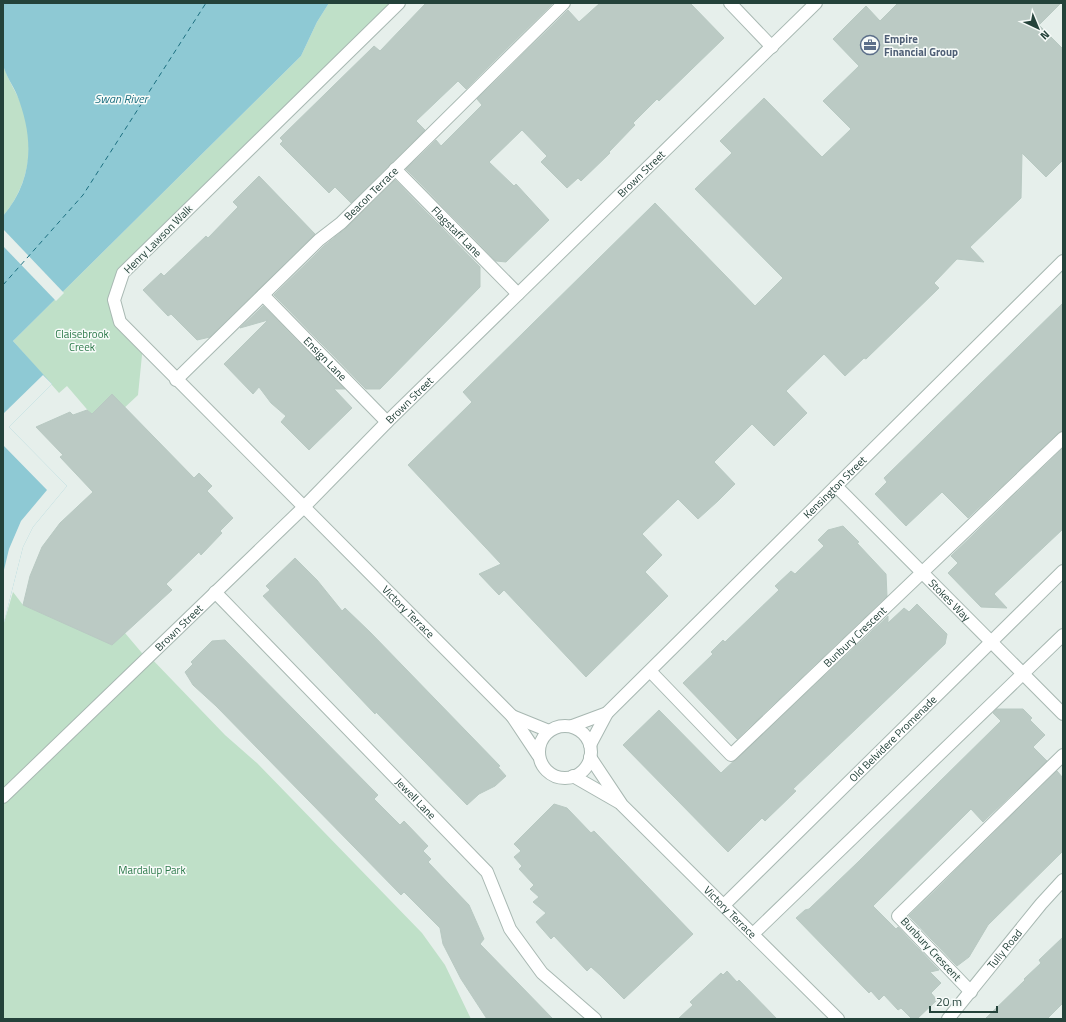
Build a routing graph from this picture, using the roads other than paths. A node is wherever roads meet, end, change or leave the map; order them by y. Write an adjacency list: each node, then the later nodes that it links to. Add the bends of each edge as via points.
1 (399, 3): 10 (street, Henry Lawson Walk, via 123,273 114,300 120,322)
2 (564, 3): 6 (street, Beacon Terrace)
3 (730, 3): 5 (street)
4 (816, 3): 5 (street, Brown Street)
5 (772, 47): 9 (street, Brown Street)
6 (395, 169): 8 (street, Beacon Terrace, via 341,223 319,240); 9 (street, Flagstaff Lane)
7 (1063, 262): 13 (street, Kensington Street)
8 (263, 294): 10 (street, Beacon Terrace); 11 (street, Ensign Lane)
9 (518, 294): 11 (street, Brown Street)
10 (176, 380): 14 (street, Henry Lawson Walk)
11 (387, 422): 14 (street, Brown Street)
12 (1063, 438): 15 (street, Bunbury Crescent)
13 (836, 486): 15 (street, Stokes Way); 20 (street, Kensington Street)
14 (303, 508): 17 (street, Brown Street); 24 (street, Victory Terrace)
15 (922, 571): 19 (street, Stokes Way); 20 (street, Bunbury Crescent, via 731,755)
16 (1063, 572): 19 (street, Old Belvidere Promenade)
17 (215, 592): 31 (street, Brown Street); 37 (street, Jewell Lane, via 484,869 510,929 542,973)
18 (1063, 635): 21 (street)
19 (992, 641): 21 (street, Stokes Way); 34 (street, Old Belvidere Promenade)
20 (650, 670): 22 (street, Kensington Street)
21 (1022, 674): 23 (street, Stokes Way); 35 (street)
22 (607, 713): 25 (street, Kensington Street); 27 (street, Kensington Street)
23 (1063, 714)
24 (512, 716): 26 (street, Victory Terrace); 28 (street, Victory Terrace)
25 (572, 726): 26 (street, via 556,726); 27 (street, via 584,733)
26 (549, 731): 28 (street, via 542,737)
27 (590, 751): 30 (street, via 584,769); 32 (street, Victory Terrace)
28 (538, 755): 30 (street, via 541,764 551,774 566,778)
29 (1063, 755): 36 (street, Bunbury Crescent, via 898,916)
30 (573, 776): 32 (street, Victory Terrace)
31 (3, 797)
32 (622, 805): 34 (street, Victory Terrace)
33 (1063, 880): 36 (street, Tully Road)
34 (724, 905): 35 (street, Victory Terrace)
35 (753, 934): 38 (street, Victory Terrace)
36 (971, 992): 39 (street, Tully Road)
37 (595, 1019)
38 (838, 1019)
39 (948, 1019)

